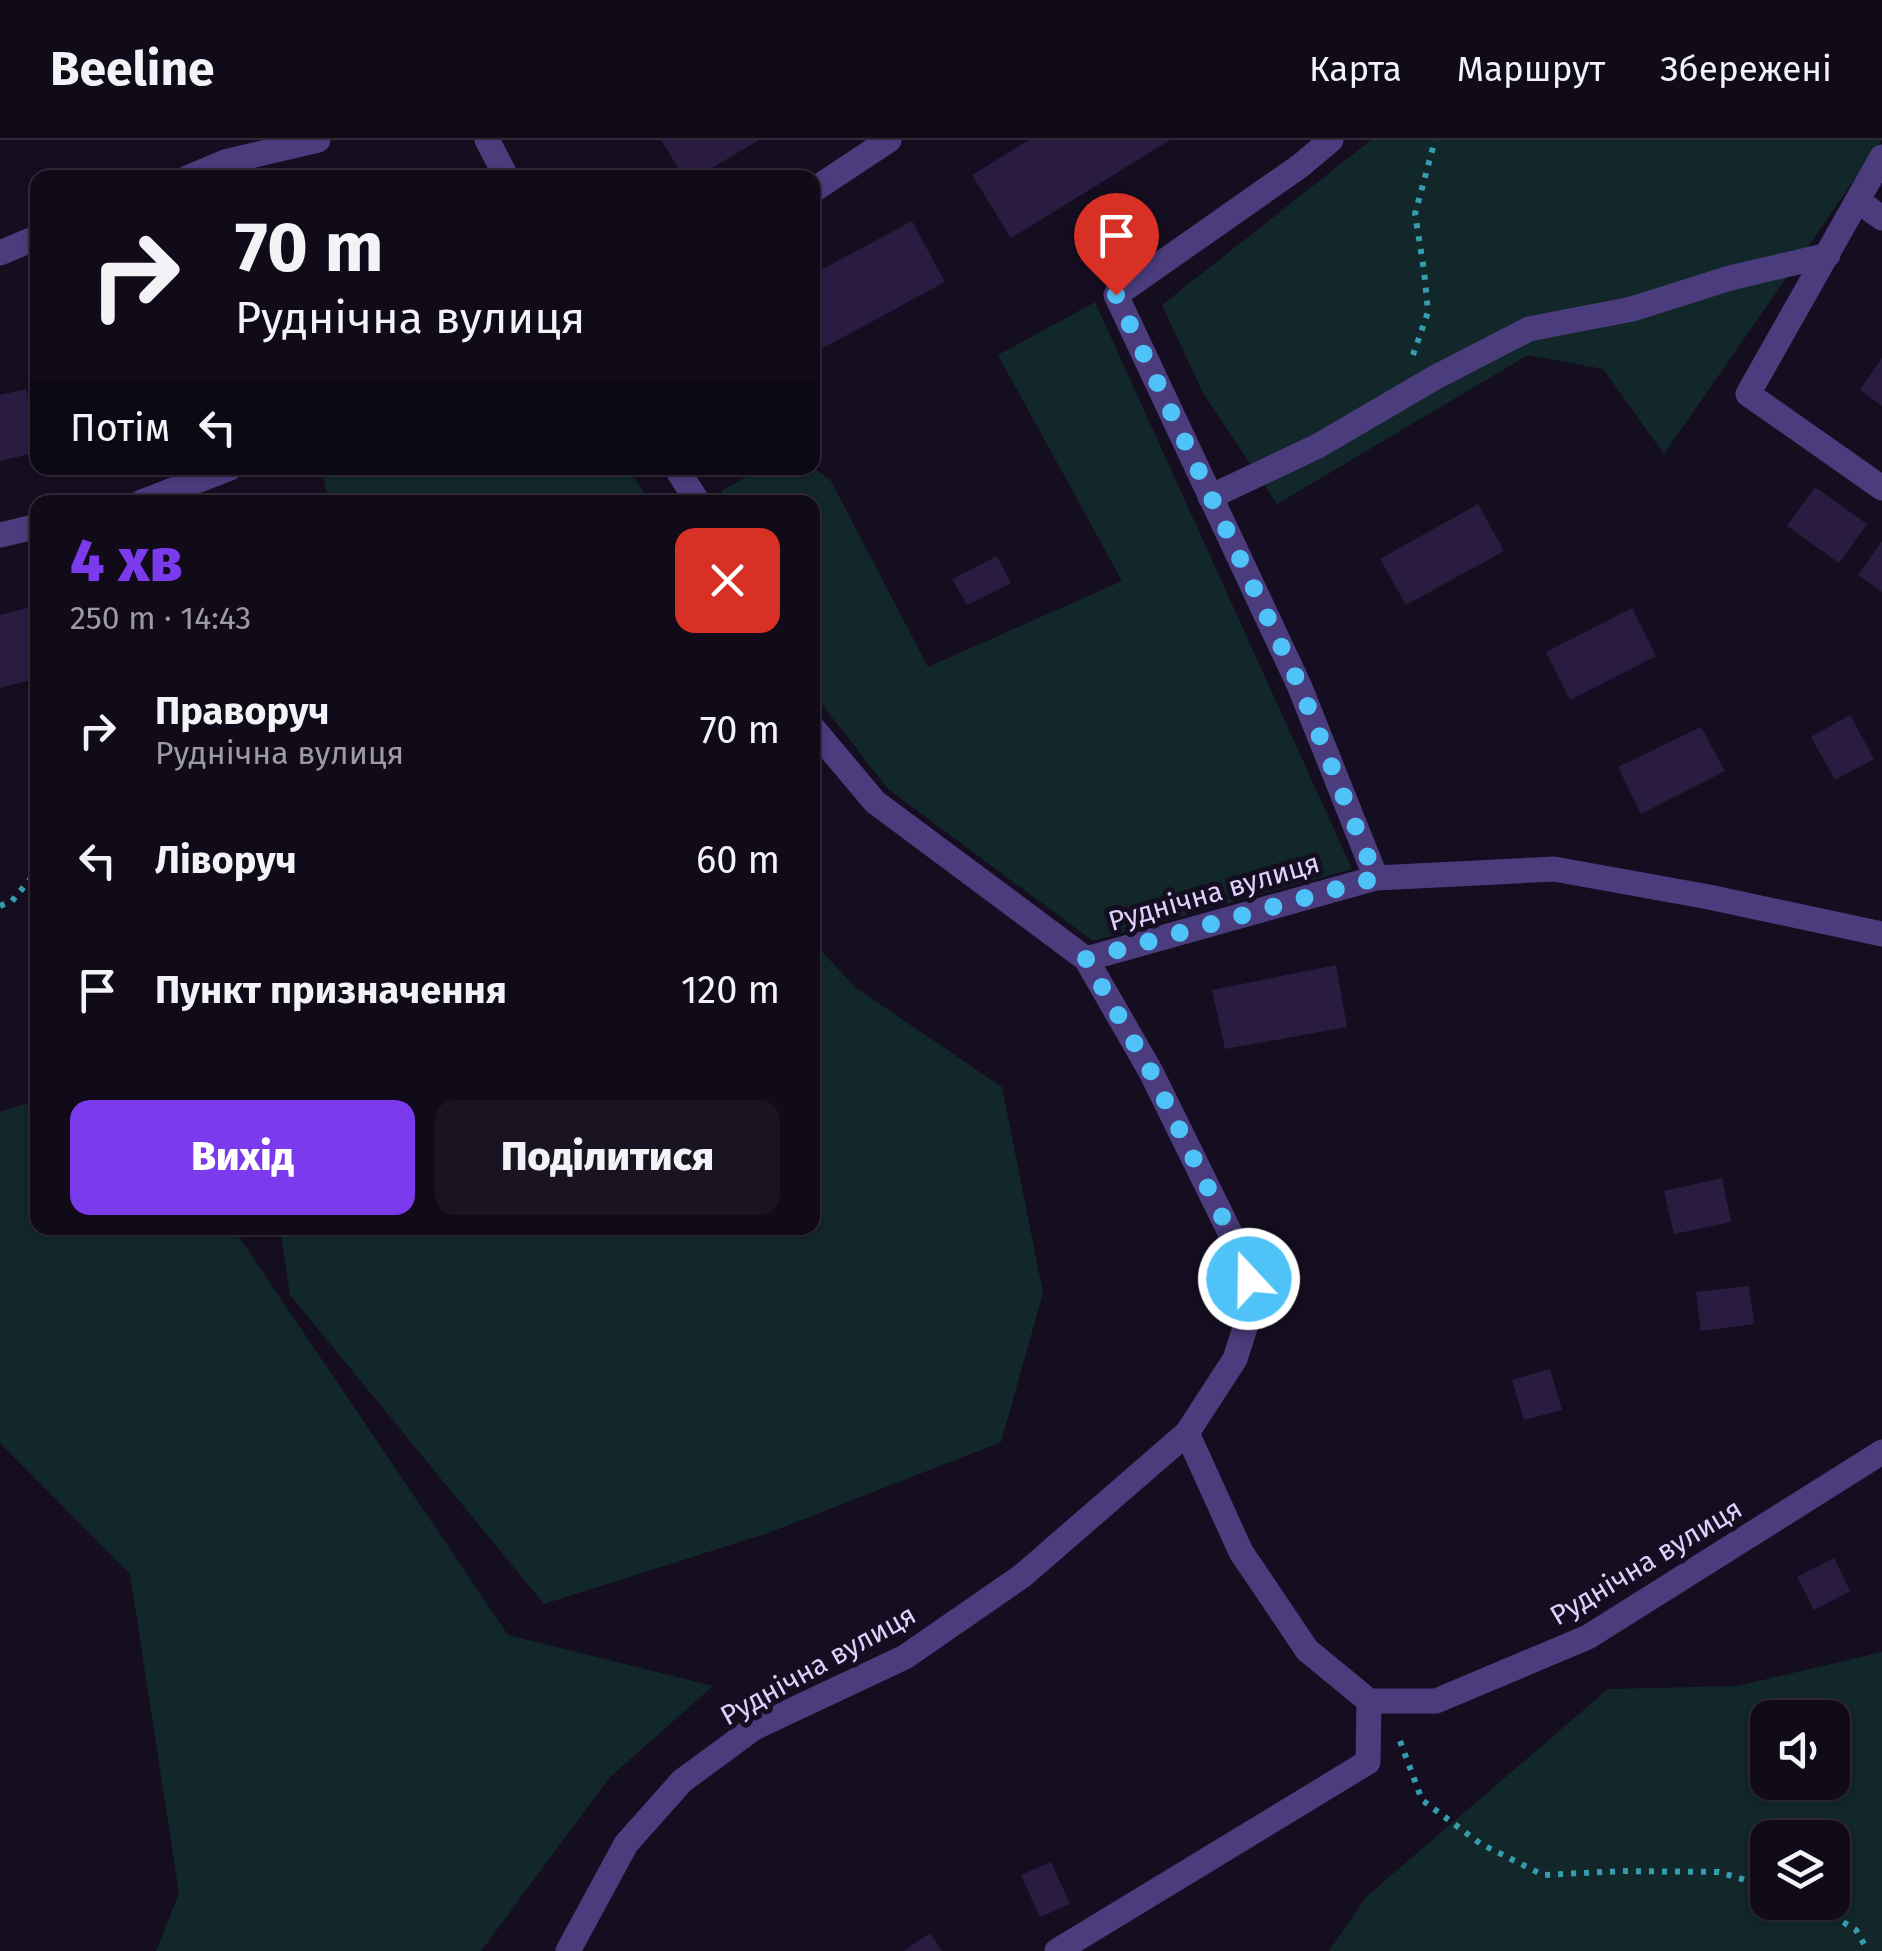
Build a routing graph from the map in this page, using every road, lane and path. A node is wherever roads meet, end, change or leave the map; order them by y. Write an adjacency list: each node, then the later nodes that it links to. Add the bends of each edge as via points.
1 (318, 140): 7 (street)
2 (487, 140): 8 (street)
3 (889, 140): 9 (street)
4 (1331, 140): 19 (street, via 1116,295)
5 (1435, 140): 15 (path, via 1415,214 1428,312)
6 (1882, 157): 10 (street)
7 (206, 170)
8 (503, 170)
9 (820, 186)
10 (1858, 201): 11 (street); 14 (street)
11 (1882, 218)
12 (30, 241): 13 (street)
13 (0, 253)
14 (1828, 254): 15 (street, via 1632,309 1529,329); 17 (street, via 1748,394)
15 (1398, 399): 19 (street)
16 (212, 475): 18 (street)
17 (1882, 488)
18 (160, 495)
19 (1210, 497): 23 (street, via 1299,684)
20 (30, 528): 21 (street)
21 (0, 535)
22 (820, 737): 27 (street, via 875,802)
23 (1376, 878): 26 (street, Руднічна вулиця, via 1554,869); 27 (street, Руднічна вулиця)
24 (30, 880): 25 (path)
25 (0, 906)
26 (1882, 934)
27 (1086, 959): 28 (street, Руднічна вулиця, via 1151,1072 1243,1259 1254,1300 1236,1359)
28 (1187, 1434): 30 (street, via 1241,1552 1297,1635); 33 (street, Руднічна вулиця, via 1022,1576 905,1657 754,1728 682,1781 626,1844)
29 (1882, 1452): 30 (street, Руднічна вулиця, via 1588,1637 1436,1701)
30 (1369, 1701): 31 (path, via 1396,1730 1422,1800 1481,1844 1542,1875 1719,1872); 34 (street, via 1368,1762)
31 (1750, 1881)
32 (1840, 1920): 35 (path, via 1856,1930)
33 (568, 1951)
34 (1057, 1951)
35 (1868, 1951)

